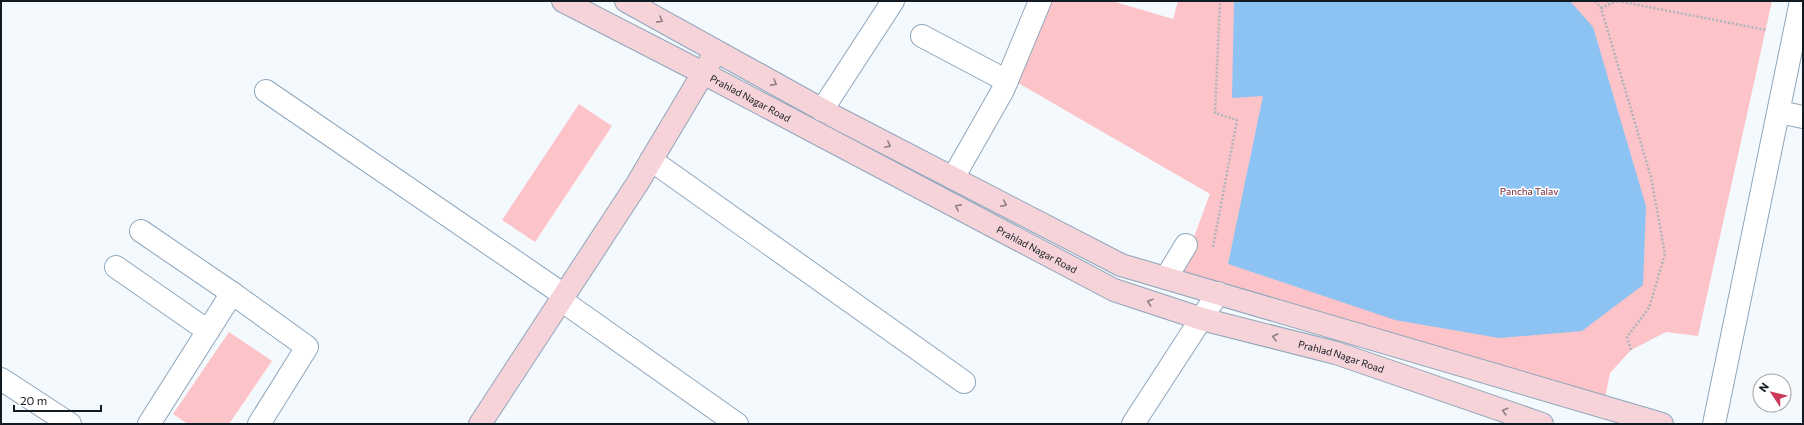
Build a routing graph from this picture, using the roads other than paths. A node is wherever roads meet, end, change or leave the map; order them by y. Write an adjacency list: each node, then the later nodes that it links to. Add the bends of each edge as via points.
1 (563, 1): 8 (street, Prahlad Nagar Road)
2 (626, 1): 7 (street, one-way to 7)
3 (893, 1): 11 (street)
4 (1040, 1): 9 (street)
5 (1802, 1): 12 (street)
6 (922, 36): 9 (street)
7 (716, 51): 8 (street); 11 (street, one-way to 11)
8 (703, 73): 14 (street); 23 (street, Prahlad Nagar Road, one-way to 8, via 1114,290)
9 (1007, 81): 15 (street)
10 (266, 91): 22 (street)
11 (822, 110): 15 (street, one-way to 15)
12 (1778, 112): 13 (street); 35 (street)
13 (1803, 117)
14 (651, 160): 22 (street); 26 (street)
15 (953, 178): 19 (street, one-way to 19, via 1122,265)
16 (141, 231): 20 (street)
17 (1186, 245): 19 (street)
18 (116, 267): 24 (street)
19 (1166, 278): 21 (street)
20 (232, 293): 24 (street); 29 (street, via 307,347)
21 (1218, 293): 23 (street); 34 (street)
22 (562, 297): 30 (street); 31 (street)
23 (1202, 318): 32 (street); 33 (street, Prahlad Nagar Road, one-way to 23, via 1336,353)
24 (208, 331): 28 (street)
25 (1, 379): 27 (street)
26 (964, 382)
27 (70, 424)
28 (149, 424)
29 (259, 424)
30 (480, 424)
31 (737, 424)
32 (1132, 424)
33 (1542, 424)
34 (1662, 424)
35 (1714, 424)

